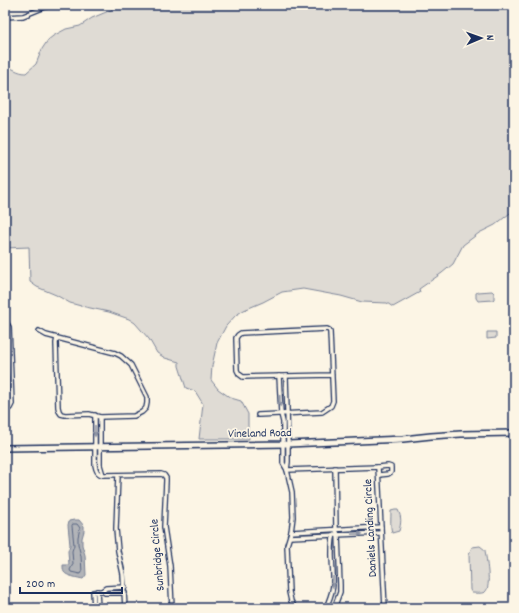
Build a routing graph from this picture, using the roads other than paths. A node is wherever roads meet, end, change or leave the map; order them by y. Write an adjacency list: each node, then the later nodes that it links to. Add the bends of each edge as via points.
1 (50, 5): 2 (street, via 23,16)
2 (5, 17)
3 (5, 320): 7 (street, via 9,327)
4 (39, 331): 5 (street)
5 (57, 338): 14 (street, via 59,411 65,415); 16 (street, via 115,352 131,365 147,397 146,408 134,416)
6 (5, 364): 7 (street)
7 (10, 364): 11 (street, via 12,404)
8 (332, 374): 9 (street, via 329,330 247,332 238,335 236,338 239,374 243,377); 10 (street); 13 (street, via 331,406 322,412)
9 (279, 376): 10 (street); 12 (street, one-way to 12)
10 (286, 376): 13 (street)
11 (5, 411)
12 (281, 414): 13 (street); 15 (street); 18 (street)
13 (288, 414): 17 (street)
14 (95, 415): 16 (street); 21 (street, one-way to 21)
15 (258, 415)
16 (100, 417): 21 (street)
17 (287, 425): 18 (street); 20 (street)
18 (282, 426): 20 (street)
19 (514, 433): 20 (main road, Vineland Road)
20 (285, 444): 21 (main road, Vineland Road); 23 (street); 24 (street)
21 (98, 446): 22 (main road, Vineland Road); 25 (street); 26 (street)
22 (5, 448)
23 (283, 459): 24 (street); 29 (street)
24 (288, 459): 29 (street)
25 (95, 465): 26 (street); 30 (street, via 97,472)
26 (100, 465): 30 (street)
27 (378, 467): 28 (street, Daniels Landing Circle); 32 (street, Daniels Landing Circle); 32 (street, via 391,468 388,474)
28 (335, 468): 29 (street, Daniels Landing Circle); 34 (street)
29 (287, 470): 35 (street, via 292,492)
30 (103, 475): 31 (street, Sunbridge Circle)
31 (118, 475): 40 (street, via 116,529); 46 (street, Sunbridge Circle, via 161,474 166,478 164,527 170,566)
32 (379, 475): 33 (street, Daniels Landing Circle)
33 (381, 527): 34 (street); 36 (street, Daniels Landing Circle)
34 (336, 530): 35 (street); 37 (street); 38 (street)
35 (291, 532): 39 (street)
36 (382, 533): 38 (street, one-way to 36); 50 (street, Daniels Landing Circle)
37 (334, 535): 38 (street); 39 (street); 48 (street, one-way to 48, via 333,585)
38 (338, 535): 49 (street, via 340,592)
39 (290, 537): 47 (street, via 287,545 289,592)
40 (124, 587): 41 (street); 42 (street)
41 (97, 591): 42 (street); 43 (street); 44 (street)
42 (125, 593): 45 (street)
43 (94, 608)
44 (98, 608)
45 (125, 608)
46 (172, 608)
47 (295, 608)
48 (326, 608)
49 (334, 608)
50 (385, 608)

